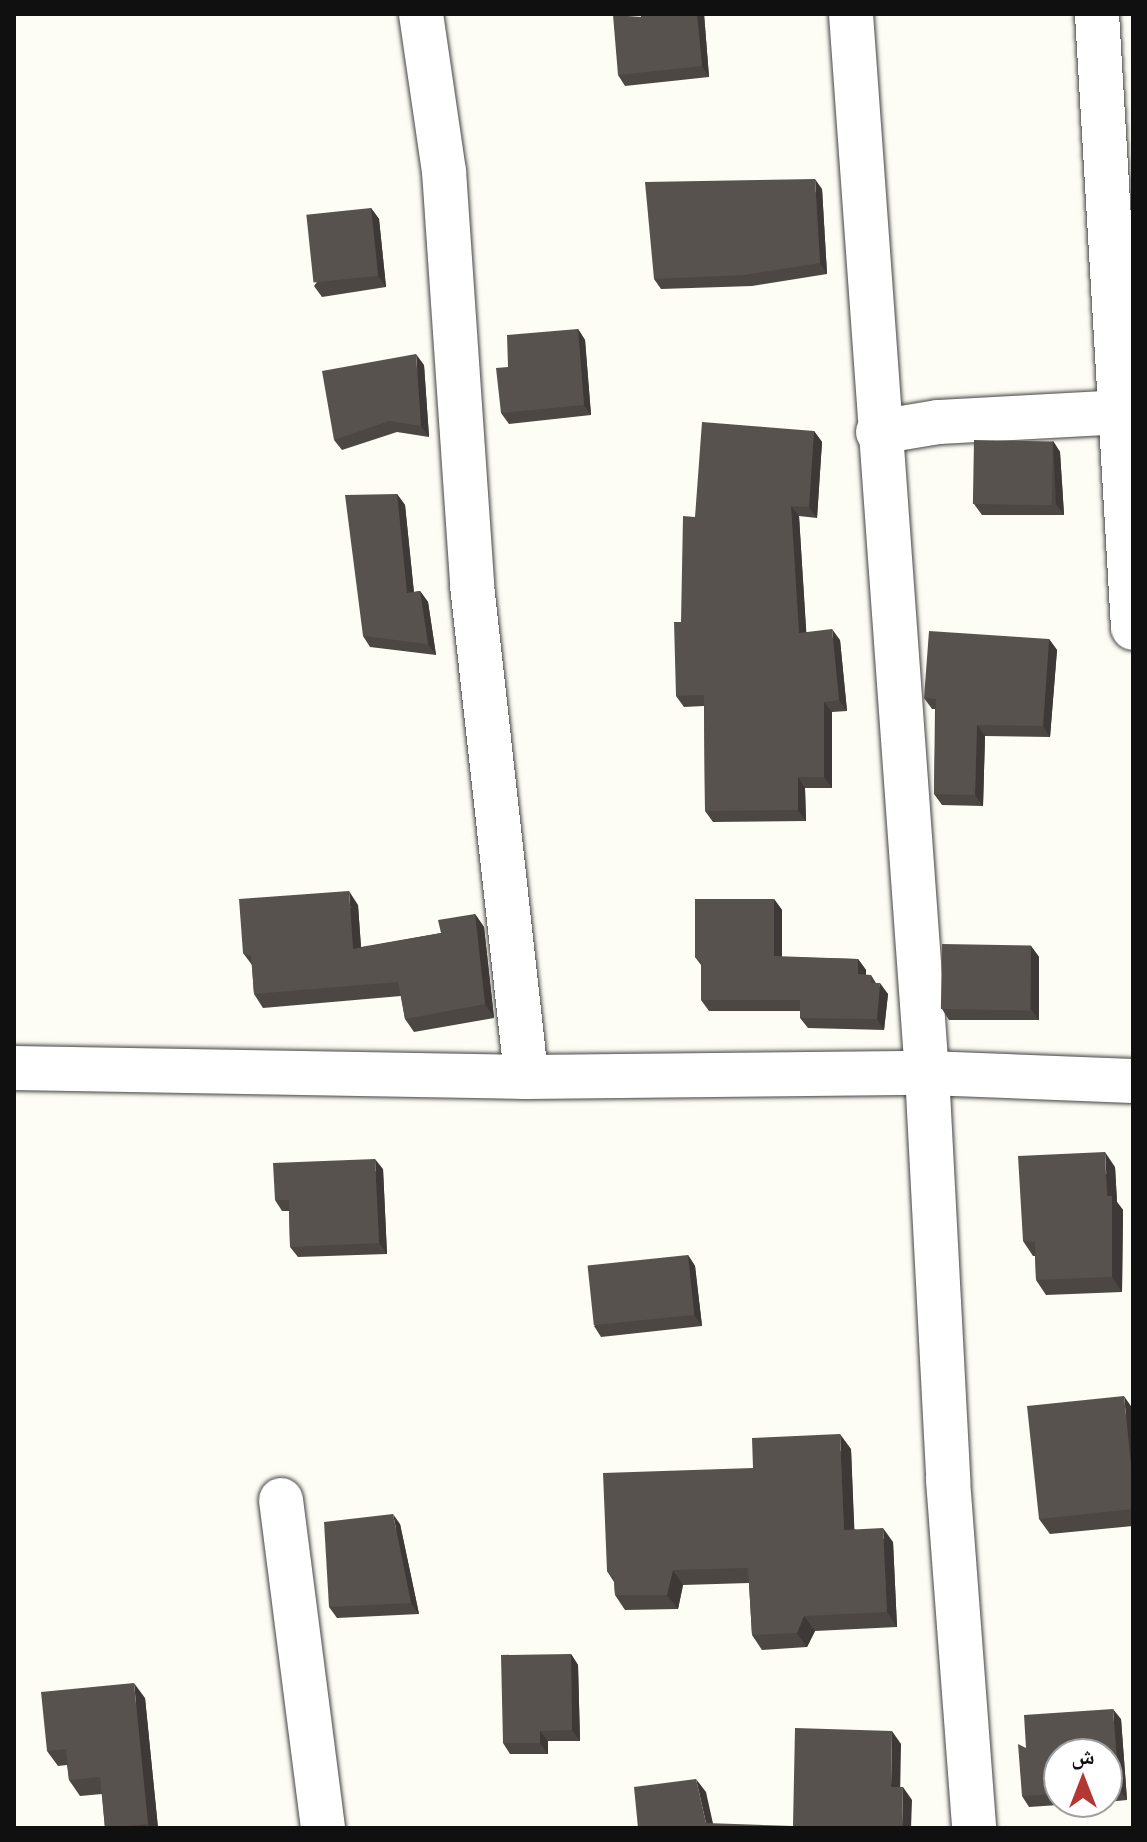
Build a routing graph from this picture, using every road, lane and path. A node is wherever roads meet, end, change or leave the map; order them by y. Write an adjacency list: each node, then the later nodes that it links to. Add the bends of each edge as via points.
1 (421, 14): 9 (street, via 444,171 472,585)
2 (851, 14): 5 (street)
3 (1097, 14): 4 (street)
4 (1120, 412): 5 (street, via 938,422); 6 (street)
5 (878, 432): 8 (street)
6 (1133, 628)
7 (14, 1068): 9 (street)
8 (927, 1073): 9 (street); 10 (street); 13 (street, via 948,1480)
9 (526, 1077)
10 (1133, 1081)
11 (281, 1500): 12 (street)
12 (323, 1828)
13 (974, 1828)

